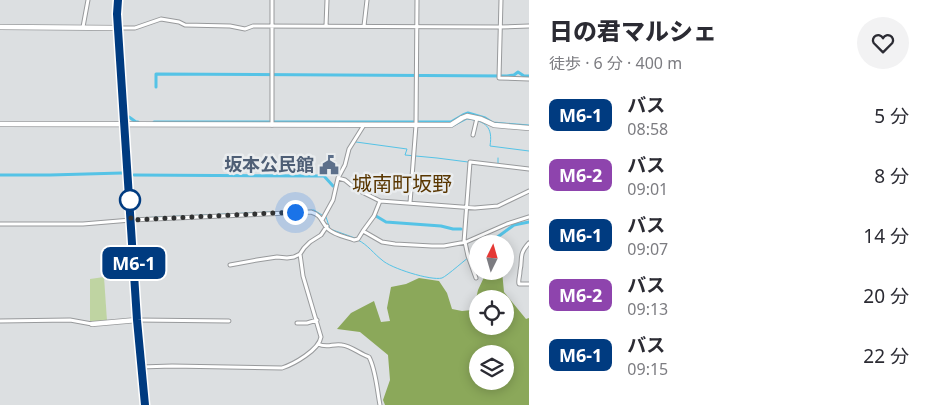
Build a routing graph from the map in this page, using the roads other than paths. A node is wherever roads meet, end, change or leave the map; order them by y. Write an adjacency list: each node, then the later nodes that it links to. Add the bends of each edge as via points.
1 (88, 0): 13 (street)
2 (118, 0): 16 (highway)
3 (272, 0): 8 (street)
4 (326, 0): 9 (street)
5 (367, 0): 10 (street)
6 (417, 0): 11 (street)
7 (500, 0): 14 (street)
8 (272, 26): 9 (street); 16 (street, via 242,29 185,25 161,19 135,28); 21 (street)
9 (326, 26): 10 (street)
10 (364, 26): 11 (street)
11 (417, 26): 14 (street); 23 (street)
12 (529, 26): 14 (street)
13 (83, 27): 15 (street); 16 (street)
14 (500, 27): 17 (street, via 500,78)
15 (0, 28)
16 (119, 28): 20 (highway)
17 (529, 79)
18 (477, 118): 23 (street, via 466,116 451,125); 24 (street, via 499,126); 25 (street)
19 (0, 124): 20 (street)
20 (124, 125): 21 (street); 33 (highway)
21 (272, 125): 22 (street)
22 (364, 125): 23 (street); 27 (street)
23 (416, 125): 30 (street)
24 (529, 128)
25 (474, 135)
26 (529, 169): 31 (street, via 470,162)
27 (338, 178): 29 (street); 34 (street, via 333,200)
28 (529, 191): 31 (street, via 498,206)
29 (380, 201): 30 (street); 37 (street)
30 (410, 203): 31 (street)
31 (466, 208): 38 (street)
32 (529, 217): 38 (street)
33 (131, 220): 34 (street, via 311,212); 35 (street, via 83,224); 45 (highway)
34 (322, 220): 36 (street)
35 (0, 224)
36 (327, 226): 37 (street, via 354,240); 40 (street)
37 (363, 231): 38 (street, via 382,242 395,244 432,246)
38 (464, 242): 41 (street)
39 (529, 243): 43 (street, via 521,256 518,282)
40 (300, 254): 42 (street); 46 (street, via 303,276)
41 (469, 259)
42 (230, 265)
43 (529, 284)
44 (0, 320): 49 (street, via 70,320)
45 (137, 320): 47 (street); 49 (street); 51 (highway)
46 (317, 320): 48 (street); 50 (street, via 321,337)
47 (229, 321)
48 (297, 323)
49 (92, 324)
50 (318, 344): 51 (street, via 282,368); 53 (street, via 326,347 342,344 369,357)
51 (141, 367): 52 (highway)
52 (145, 405)
53 (380, 405)

